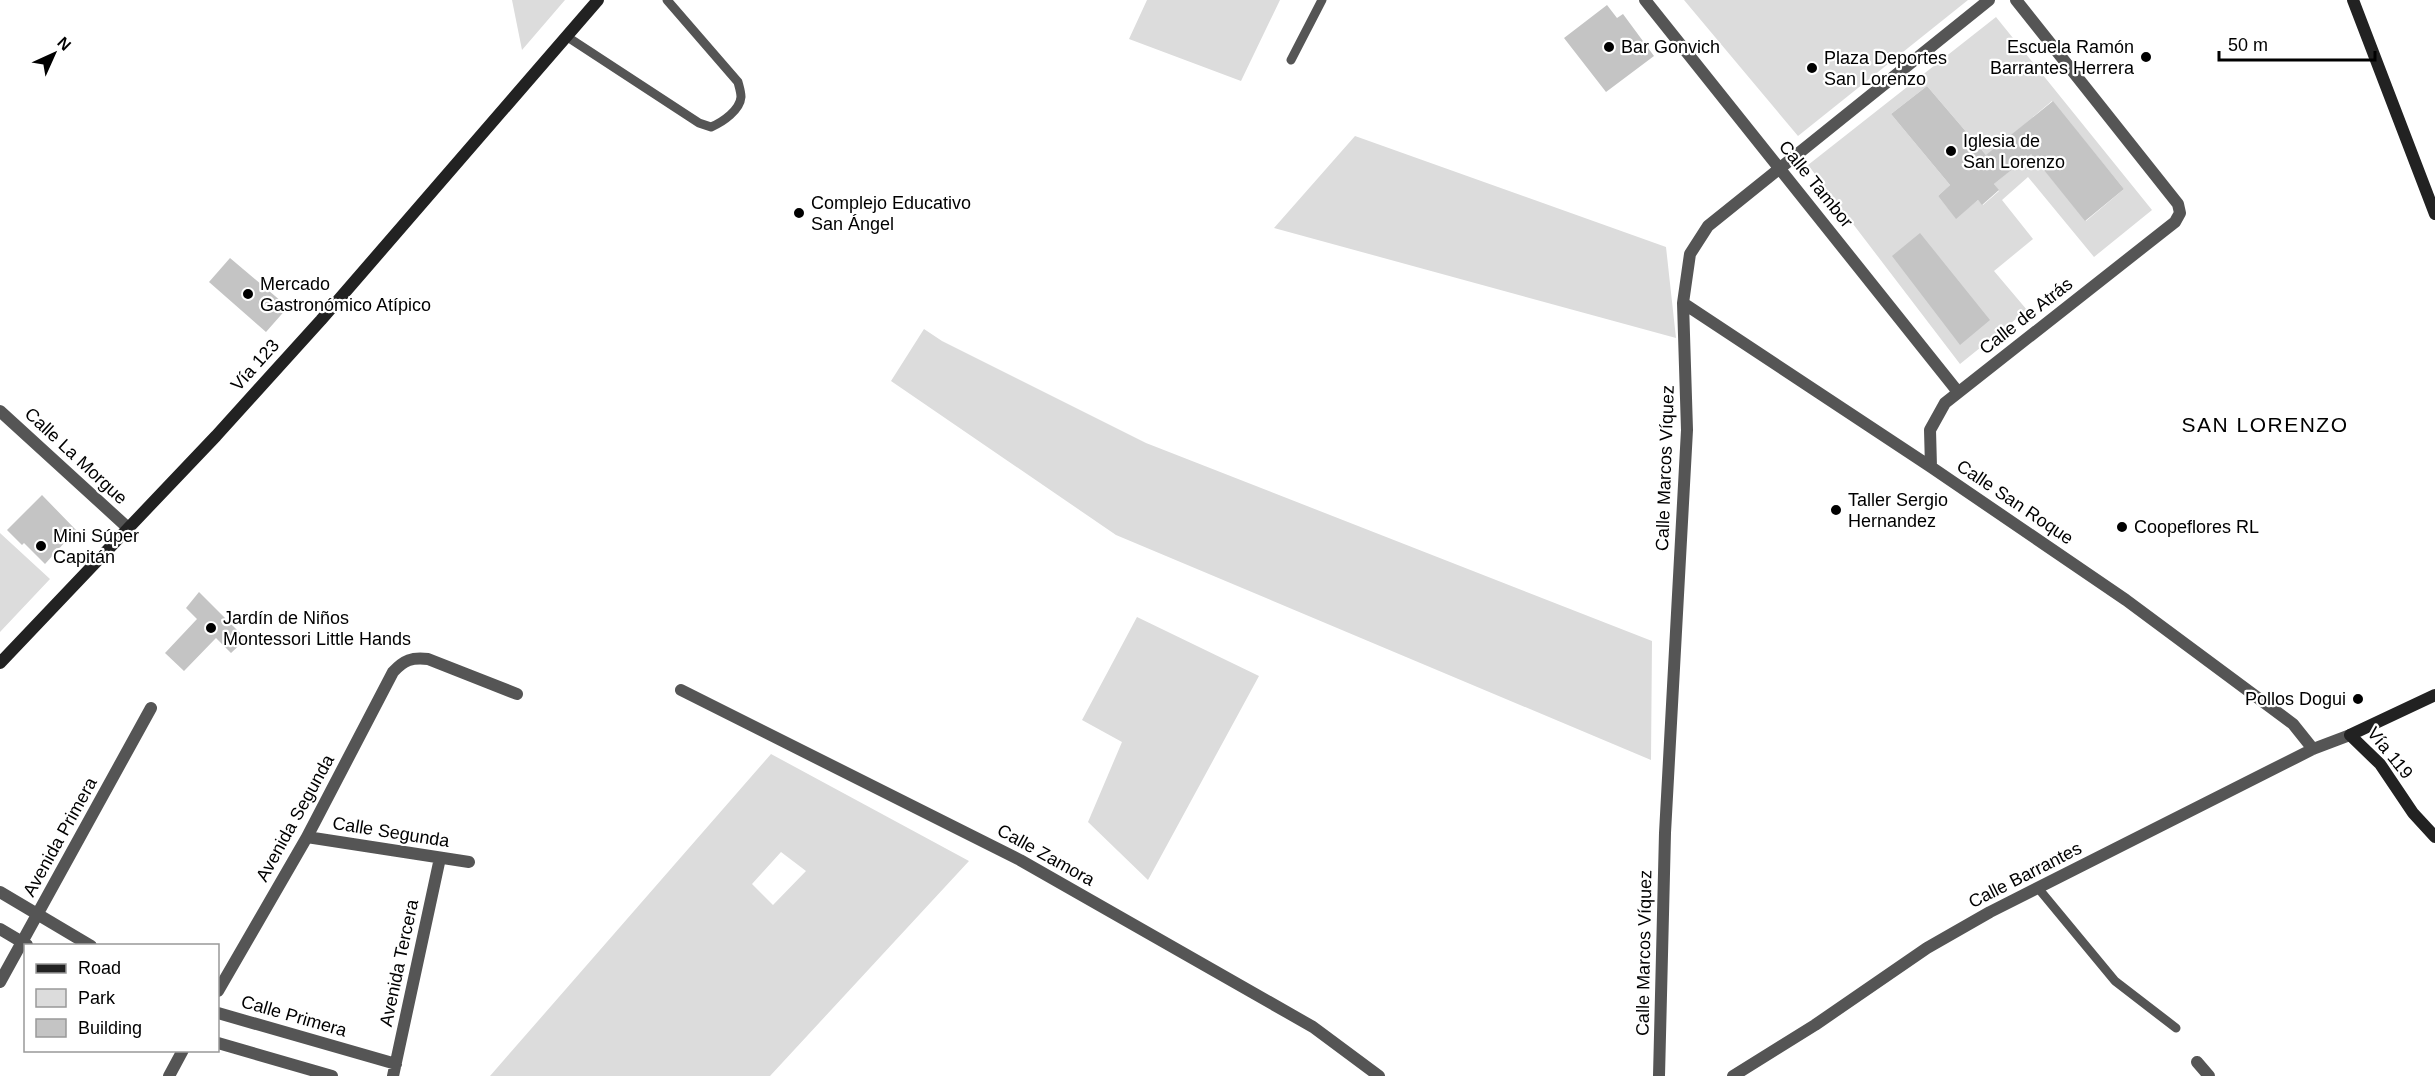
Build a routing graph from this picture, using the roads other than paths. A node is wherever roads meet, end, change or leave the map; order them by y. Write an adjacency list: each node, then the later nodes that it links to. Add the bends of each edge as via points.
1 (598, 0): 8 (main road, Vía 123)
2 (667, 0): 8 (lane, via 738,82 741,98 734,110 723,122 711,127)
3 (1322, 0): 9 (lane)
4 (1645, 0): 10 (street, Calle Tambor)
5 (1989, 0): 10 (street, Calle Marcos Víquez)
6 (2016, 0): 14 (street, Calle de Atrás, via 2178,204 2180,213 2175,222)
7 (2352, 0): 11 (main road)
8 (566, 36): 17 (main road, Vía 123, via 329,311)
9 (1291, 60)
10 (1780, 168): 13 (street, Calle Marcos Víquez, via 1708,226 1699,238 1690,254); 14 (street, Calle Tambor)
11 (2430, 185): 12 (main road)
12 (2435, 214)
13 (1683, 303): 16 (street, Calle San Roque); 47 (street, Calle Marcos Víquez, via 1687,430 1665,833)
14 (1958, 392): 16 (street, Calle de Atrás, via 1945,403 1930,430)
15 (0, 411): 17 (street, Calle La Morgue)
16 (1931, 467): 24 (street, Calle San Roque, via 2126,600 2293,724)
17 (127, 527): 18 (main road, Vía 123)
18 (0, 663)
19 (681, 690): 46 (street, Calle Zamora, via 1020,860 1313,1028)
20 (517, 694): 25 (street, Avenida Segunda, via 429,659 403,661 393,672)
21 (2435, 695): 23 (main road, Vía 119)
22 (150, 708): 31 (street, Avenida Primera)
23 (2350, 735): 24 (street, Calle Barrantes); 26 (main road, Vía 119, via 2380,764 2413,813)
24 (2313, 749): 29 (street, Calle Barrantes)
25 (307, 837): 27 (street, Calle Segunda); 37 (street, Avenida Segunda)
26 (2435, 837)
27 (440, 858): 28 (street, Calle Segunda); 43 (street, Avenida Tercera)
28 (469, 862)
29 (2038, 888): 39 (lane, via 2115,981); 48 (street, Calle Barrantes, via 1927,948)
30 (0, 892): 31 (street)
31 (38, 916): 33 (street, Avenida Primera); 34 (street)
32 (0, 929): 33 (street)
33 (25, 944)
34 (89, 944)
35 (24, 946): 36 (street, Avenida Primera)
36 (0, 982)
37 (219, 989)
38 (219, 1012): 43 (street, Calle Primera)
39 (2176, 1028)
40 (219, 1043): 45 (street)
41 (182, 1052): 44 (street)
42 (2197, 1062): 49 (street)
43 (394, 1070)
44 (169, 1076)
45 (332, 1076)
46 (1379, 1076)
47 (1659, 1076)
48 (1733, 1076)
49 (2209, 1076)

